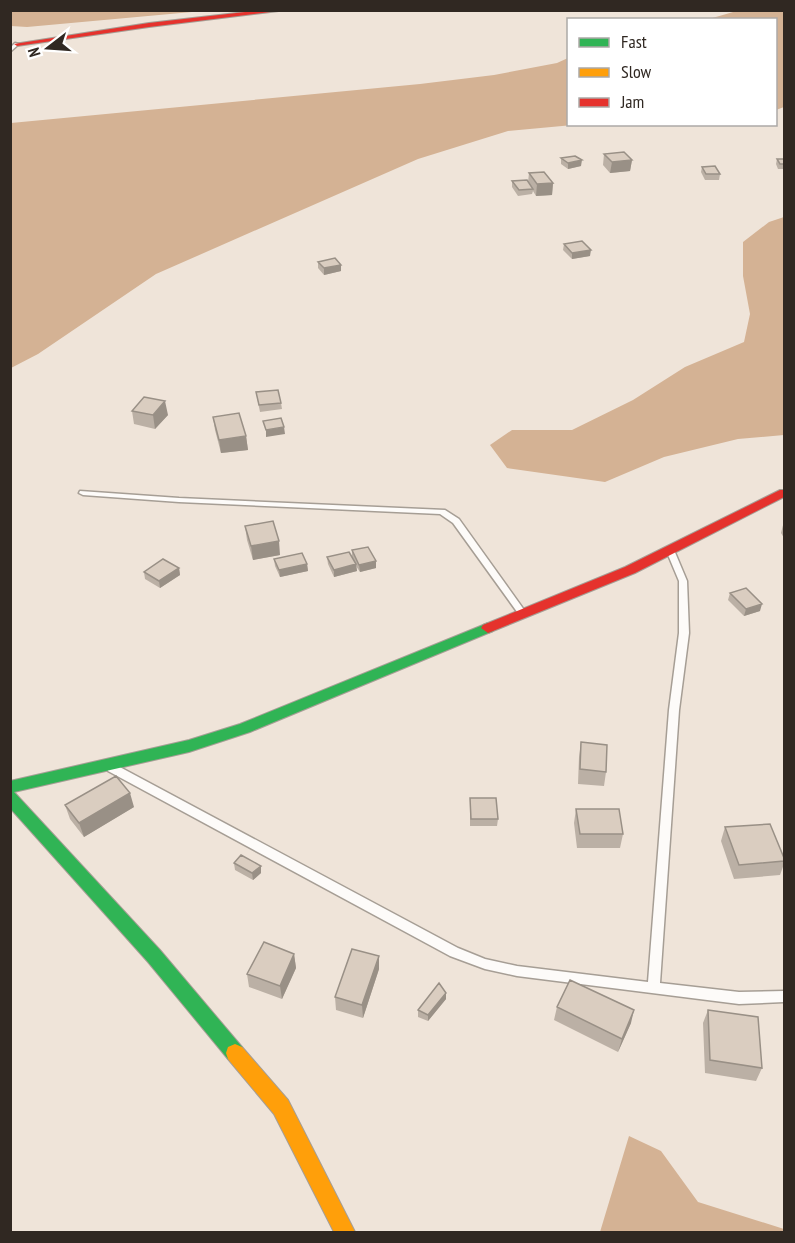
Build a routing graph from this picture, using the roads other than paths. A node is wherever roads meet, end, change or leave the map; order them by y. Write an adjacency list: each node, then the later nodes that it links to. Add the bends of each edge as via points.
1 (284, 10): 2 (street, via 149,25)
2 (13, 47)
3 (83, 493): 6 (lane, via 442,512 456,521)
4 (784, 493): 5 (street)
5 (670, 550): 6 (street); 10 (lane, via 683,581 684,633 674,710)
6 (523, 614): 7 (street, via 245,728)
7 (106, 765): 8 (street); 10 (lane, via 454,952 517,971)
8 (10, 787)
9 (10, 797): 12 (street, via 154,956 280,1107)
10 (654, 988): 11 (lane, via 739,998)
11 (784, 997)
12 (345, 1233)

